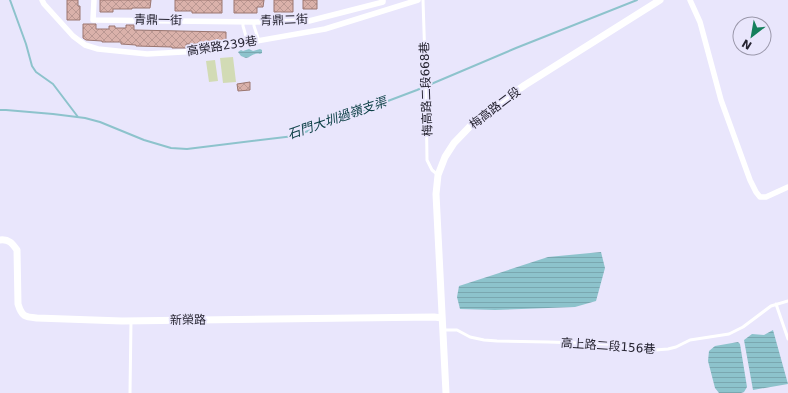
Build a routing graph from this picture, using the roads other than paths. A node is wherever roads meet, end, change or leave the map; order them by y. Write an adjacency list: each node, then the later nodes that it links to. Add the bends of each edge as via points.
1 (42, 0): 11 (street, 高榮路239巷, via 73,36 85,45 98,49 147,54 200,51)
2 (94, 0): 8 (street, 青鼎一街, via 93,20)
3 (383, 0): 9 (street, 青鼎二街, via 310,20)
4 (418, 0): 10 (street, 高榮路239巷, via 325,29)
5 (423, 0): 12 (lane, 梅高路二段668巷, via 427,160)
6 (660, 0): 12 (street, 梅高路二段, via 480,116 454,143)
7 (690, 0): 13 (street, via 700,22 721,100 756,192 760,197 766,197)
8 (243, 22): 9 (street, 青鼎二街); 11 (lane)
9 (254, 22): 10 (lane)
10 (259, 41): 11 (street, 高榮路239巷)
11 (248, 43)
12 (438, 175): 17 (street, 梅高路二段, via 436,205)
13 (788, 187)
14 (0, 240): 18 (street, 新榮路, via 6,239 17,250 18,304 26,317)
15 (788, 301): 16 (lane, 高上路二段156巷)
16 (776, 304): 19 (lane, 高上路二段156巷, via 729,334 690,340 668,349 655,350 608,344 484,340 470,337 457,330); 20 (lane)
17 (442, 318): 18 (street, 新榮路); 19 (street, 梅高路二段)
18 (131, 321): 21 (lane)
19 (443, 330): 22 (street, 梅高路二段)
20 (788, 339)
21 (130, 393)
22 (446, 393)

